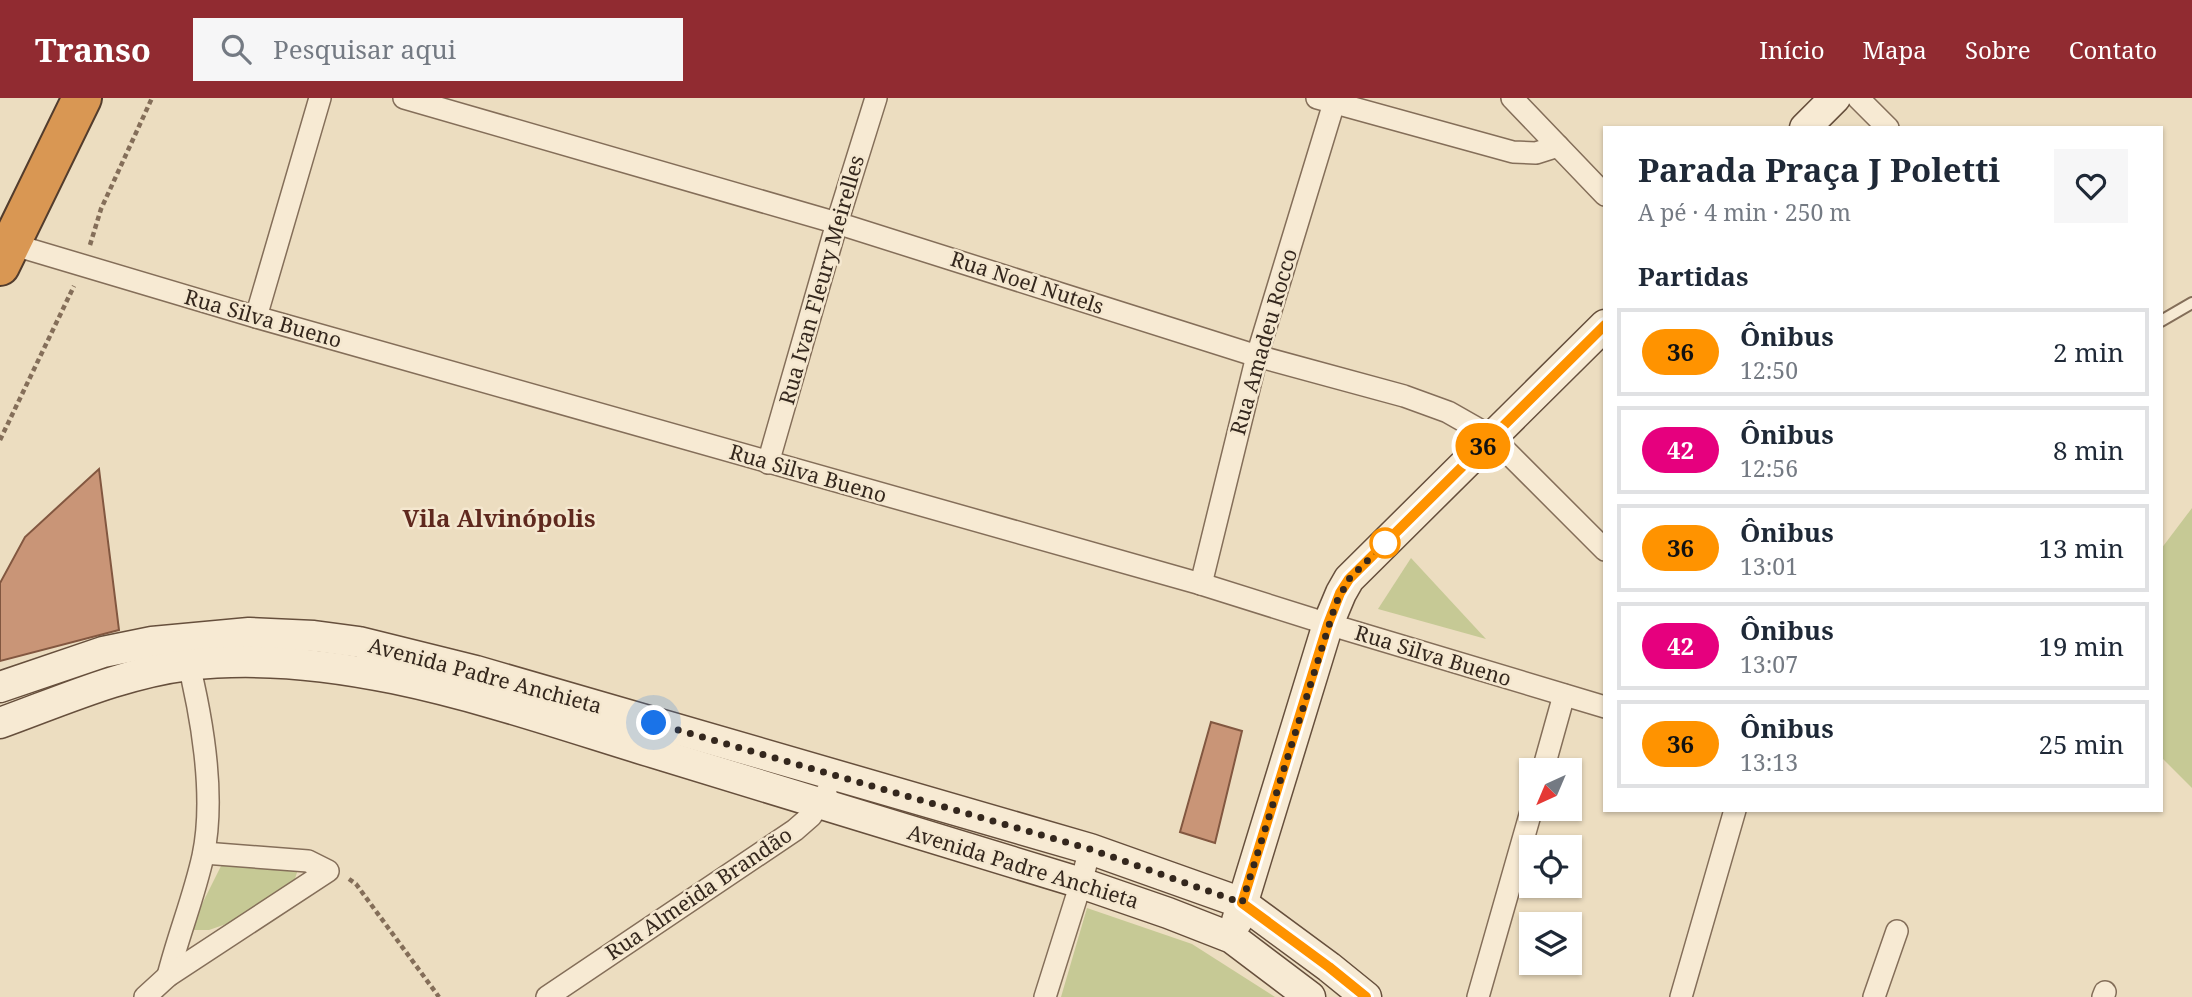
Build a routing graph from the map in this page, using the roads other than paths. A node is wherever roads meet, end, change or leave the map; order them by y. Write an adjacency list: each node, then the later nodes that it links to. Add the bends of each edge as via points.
1 (82, 98): 14 (highway)
2 (320, 98): 16 (street)
3 (404, 98): 13 (street, Rua Noel Nutels)
4 (876, 98): 13 (street, Rua Ivan Fleury Meirelles)
5 (1511, 98): 11 (street)
6 (1835, 98): 9 (street)
7 (1858, 98): 10 (street)
8 (1325, 101): 11 (street, via 1513,152 1536,153); 19 (street, Rua Amadeu Rocco)
9 (1807, 126)
10 (1886, 126)
11 (1558, 146): 12 (street)
12 (1603, 193)
13 (837, 223): 19 (street, Rua Noel Nutels); 21 (street, Rua Ivan Fleury Meirelles)
14 (6, 255): 16 (street, Rua Silva Bueno)
15 (2192, 303): 17 (lane)
16 (256, 317): 21 (street, Rua Silva Bueno)
17 (2163, 320)
18 (1603, 327): 20 (street)
19 (1257, 356): 20 (street, Rua Noel Nutels, via 1404,396 1448,412); 23 (street, Rua Amadeu Rocco)
20 (1492, 437): 22 (street, Rua Noel Nutels); 24 (street, via 1349,579)
21 (768, 463): 23 (street, Rua Silva Bueno)
22 (1603, 548)
23 (1201, 584): 24 (street, Rua Silva Bueno)
24 (1328, 624): 27 (street, Rua Silva Bueno); 38 (street)
25 (185, 651): 26 (street, Avenida Padre Anchieta, via 103,652); 29 (street, Avenida Padre Anchieta, via 161,670 113,682); 31 (street, Avenida Padre Anchieta, via 249,633 359,642 476,671); 32 (street, Avenida Padre Anchieta, via 238,662 297,664 404,681); 36 (street, via 197,701 205,770)
26 (6, 688)
27 (1564, 695): 28 (street, Rua Silva Bueno); 30 (street)
28 (1603, 706)
29 (0, 723)
30 (1546, 758)
31 (832, 775): 32 (street, Rua Almeida Brandão); 35 (street, Avenida Padre Anchieta)
32 (820, 804): 37 (street, Avenida Padre Anchieta); 43 (street, Rua Almeida Brandão, via 795,830)
33 (1734, 812): 48 (street)
34 (1528, 821): 47 (street)
35 (1090, 849): 37 (street); 38 (street, Avenida Padre Anchieta)
36 (204, 853): 41 (street); 41 (street, via 309,861 328,871)
37 (1082, 883): 40 (street, Avenida Padre Anchieta); 44 (street)
38 (1242, 903): 40 (street); 46 (street, Avenida Padre Anchieta)
39 (1897, 931): 49 (street)
40 (1232, 938): 45 (street, Avenida Padre Anchieta)
41 (168, 976): 42 (street)
42 (145, 997)
43 (547, 997)
44 (1045, 997)
45 (1310, 997)
46 (1366, 997)
47 (1479, 997)
48 (1681, 997)
49 (1874, 997)

